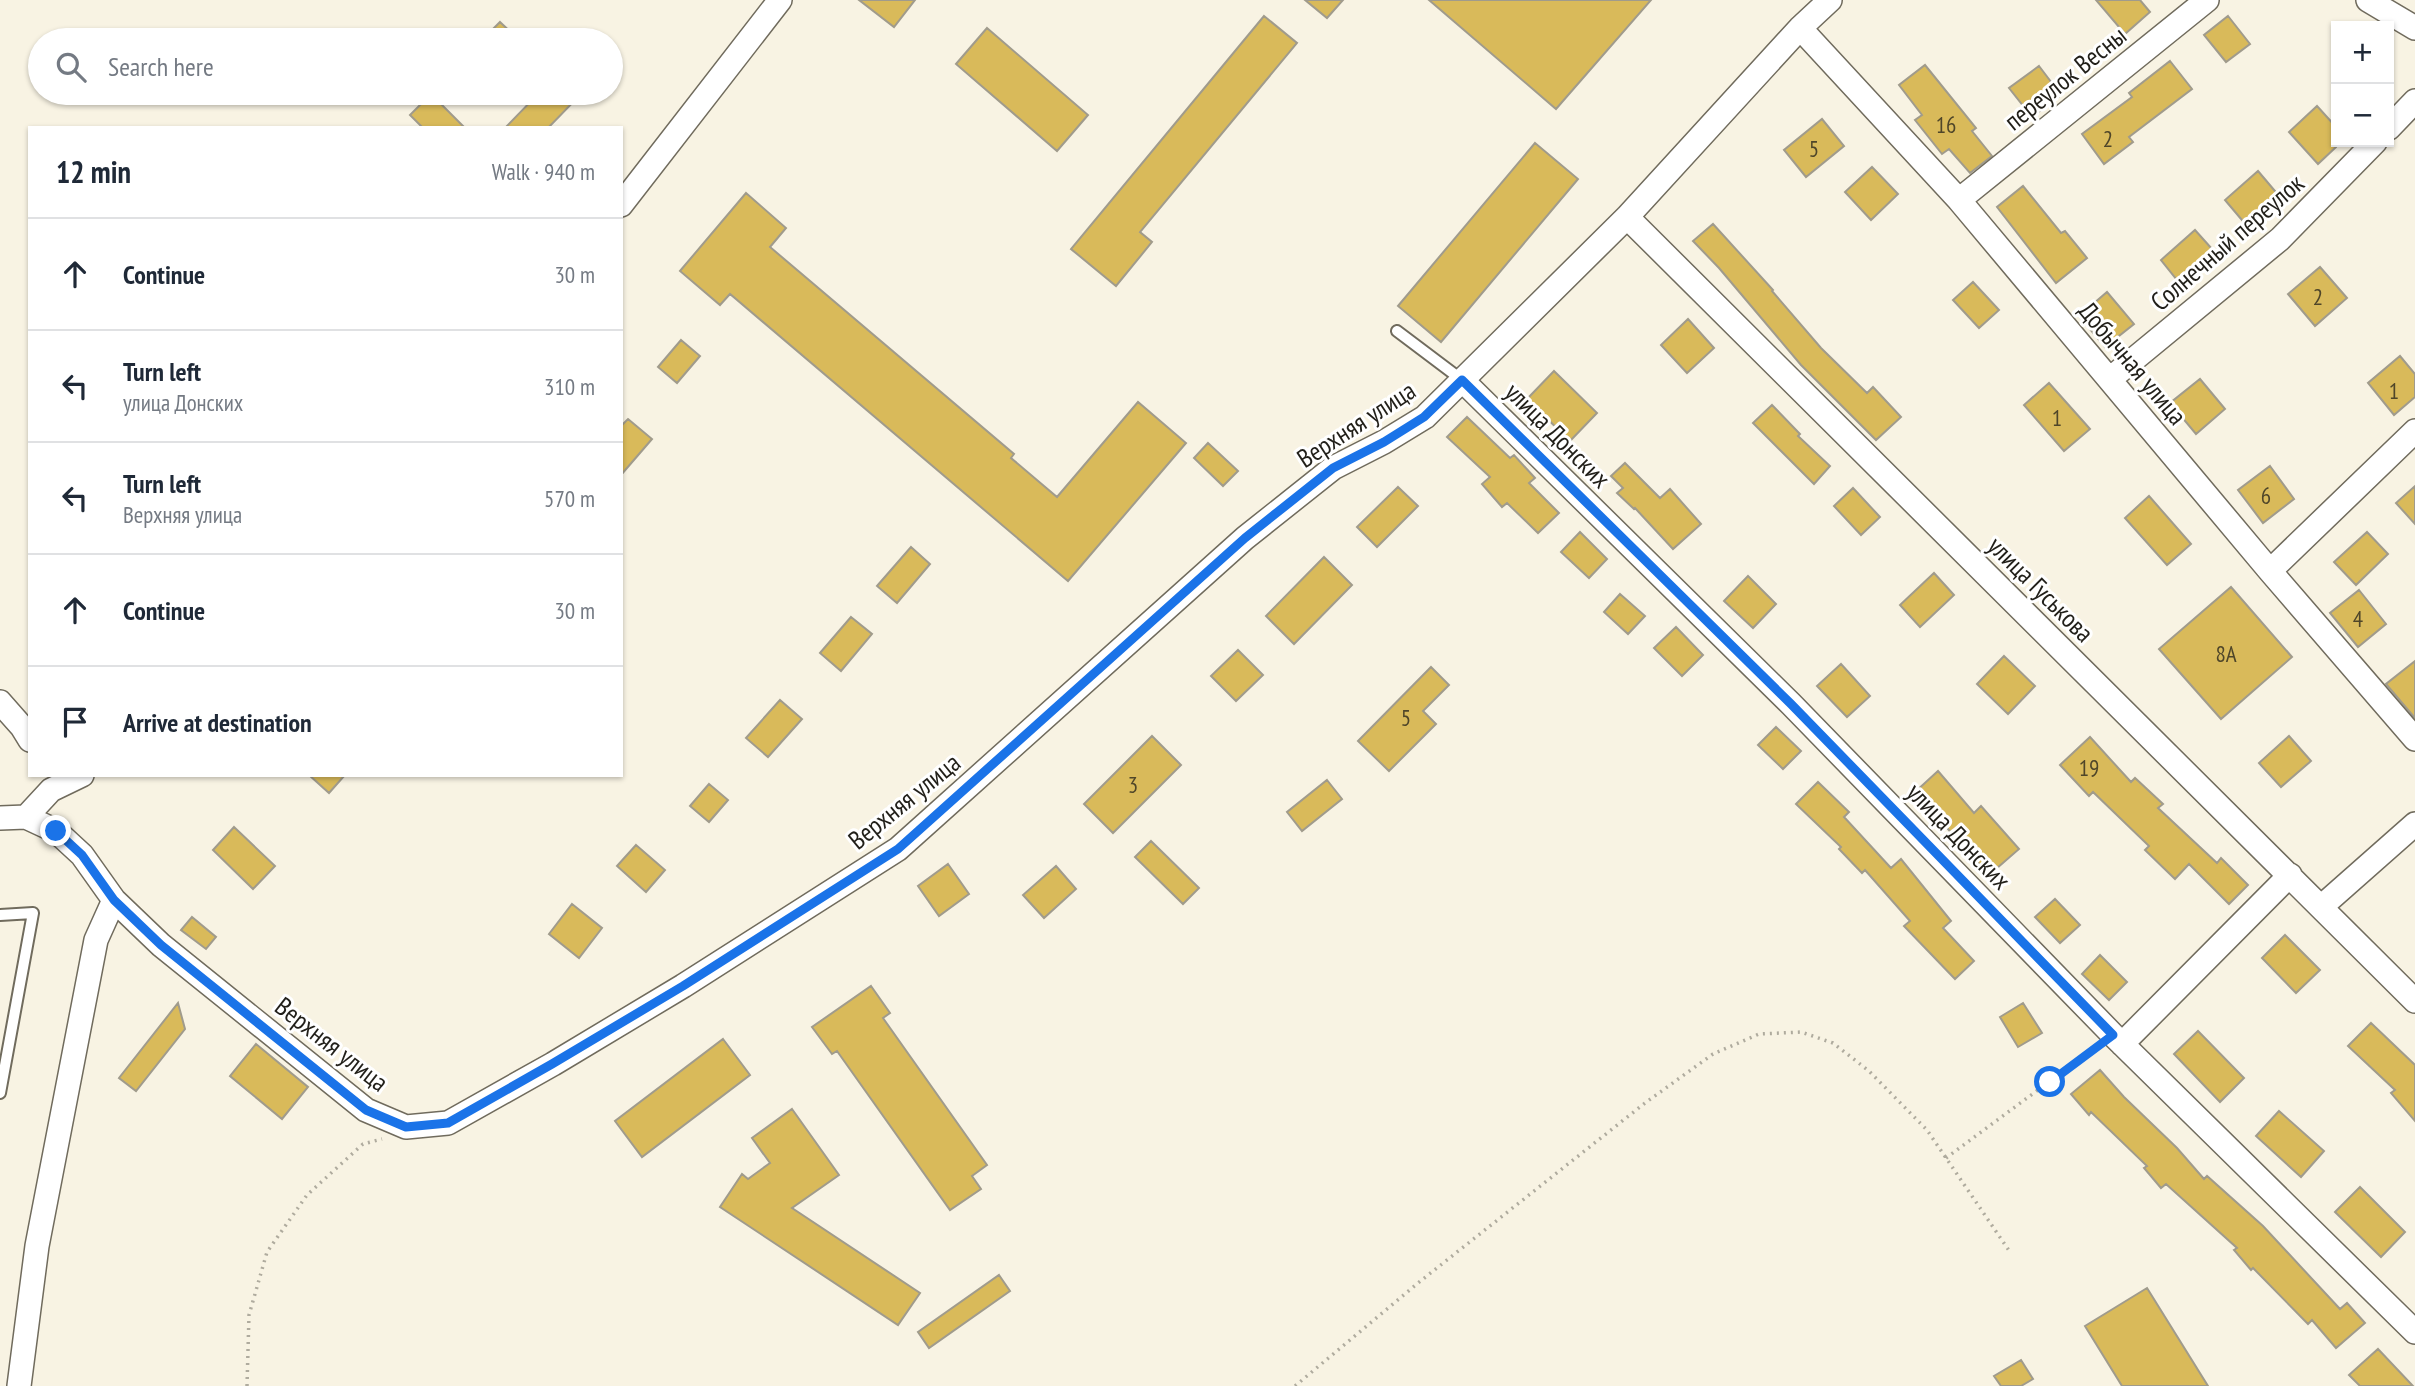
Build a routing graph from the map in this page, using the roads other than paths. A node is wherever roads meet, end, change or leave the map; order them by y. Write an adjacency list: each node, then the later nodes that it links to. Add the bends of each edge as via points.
1 (780, 0): 11 (street)
2 (1830, 0): 6 (street, Верхняя улица)
3 (2207, 0): 10 (street, переулок Весны)
4 (2368, 0): 5 (street)
5 (2415, 27)
6 (1800, 28): 10 (street, Добычная улица); 12 (street, Верхняя улица)
7 (2415, 101): 8 (street)
8 (2394, 123)
9 (2370, 147): 14 (street, Солнечный переулок, via 2280,239)
10 (1959, 200): 14 (street, Добычная улица)
11 (623, 202)
12 (1628, 217): 15 (street, Верхняя улица); 25 (street, улица Гуськова)
13 (1397, 331): 15 (lane)
14 (2110, 379): 17 (street, Добычная улица)
15 (1462, 380): 26 (street, Верхняя улица, via 1424,417 1333,468 1245,538 898,849 683,986 448,1123 406,1127 366,1110 161,945); 30 (street, улица Донских, via 1791,704)
16 (2415, 432): 17 (street)
17 (2270, 571): 20 (street, Добычная улица)
18 (0, 702): 19 (street)
19 (28, 737)
20 (2415, 739)
21 (74, 777): 22 (street)
22 (48, 783): 23 (street)
23 (7, 817): 26 (street, Верхняя улица, via 56,831 82,855)
24 (2415, 824): 27 (street)
25 (2290, 875): 27 (street, улица Гуськова); 30 (street)
26 (114, 900): 33 (street, via 96,940 37,1246)
27 (2322, 907): 29 (street, улица Гуськова)
28 (0, 915): 31 (lane, via 33,913)
29 (2415, 1001)
30 (2117, 1040): 32 (street, улица Донских)
31 (0, 1093)
32 (2415, 1332)
33 (19, 1386)

